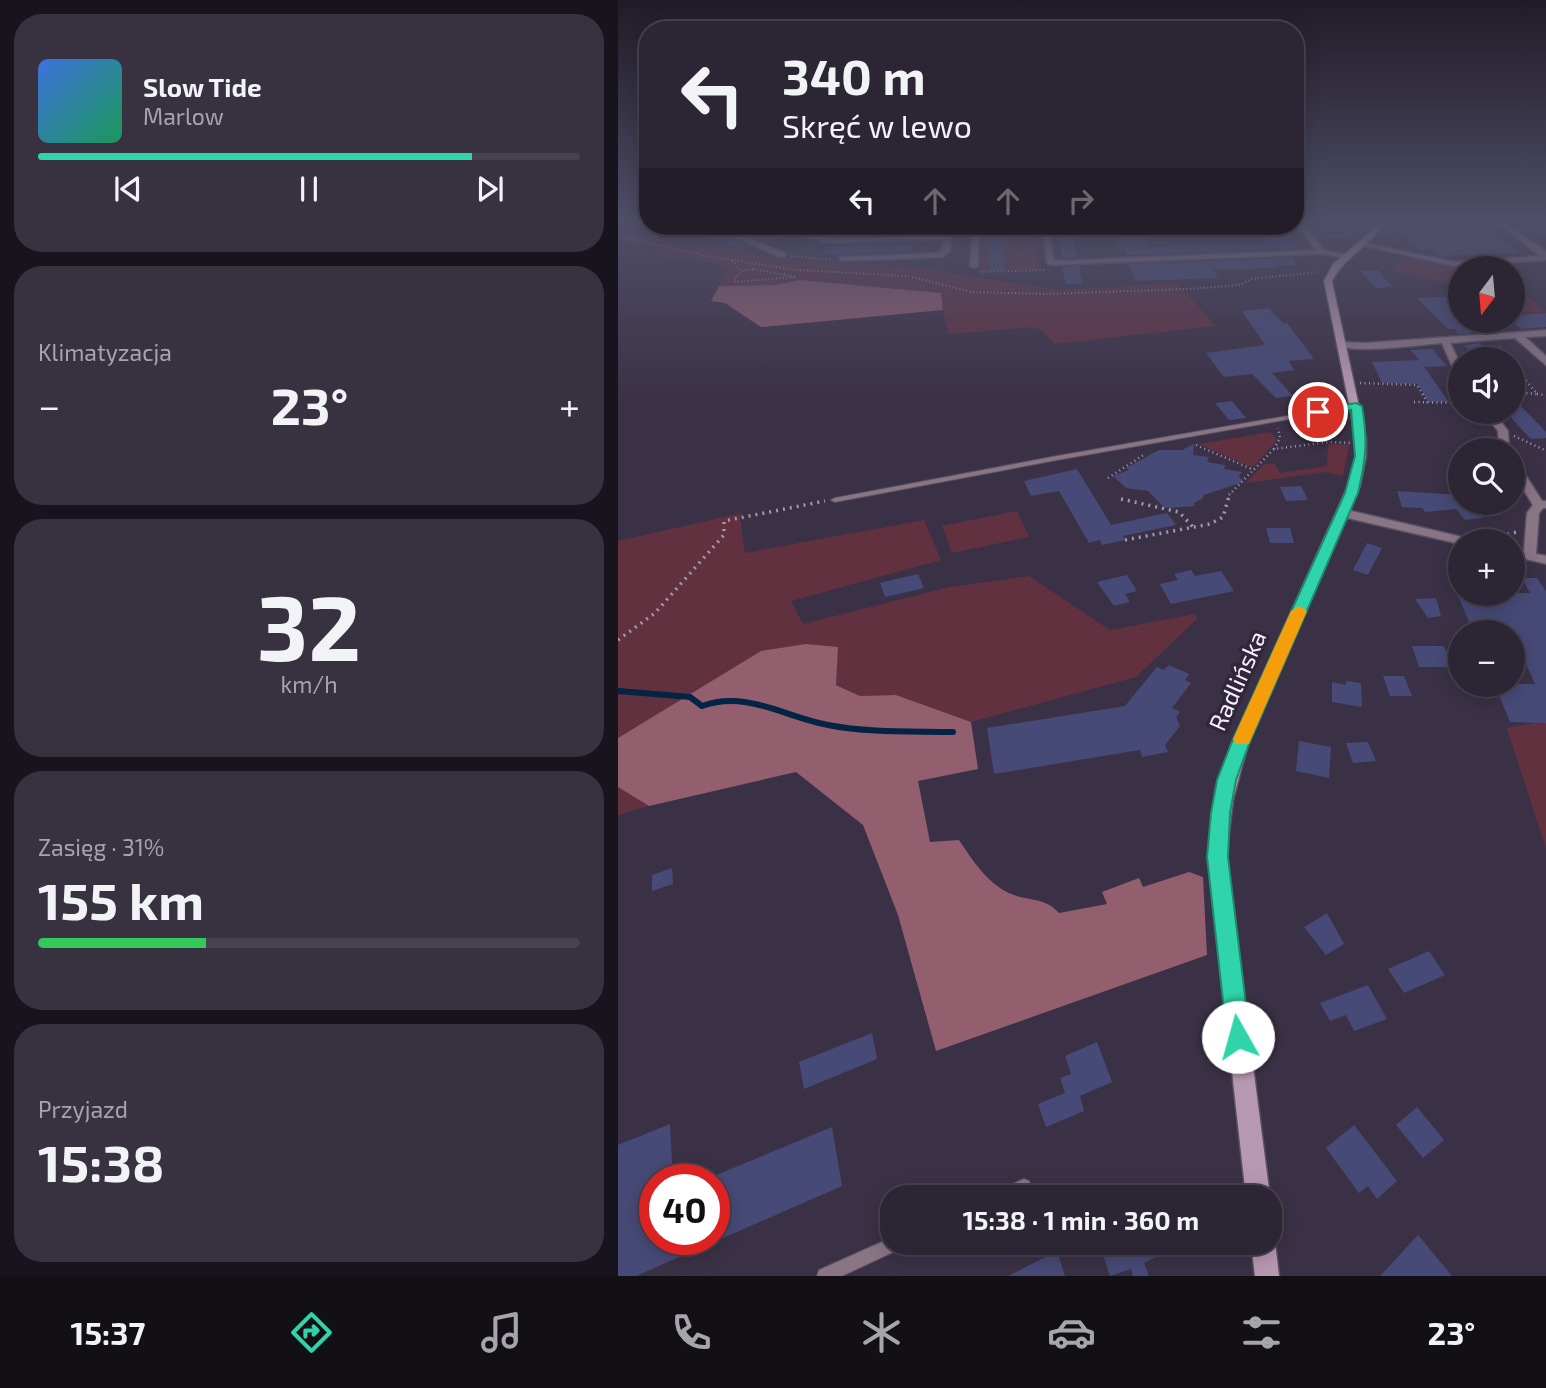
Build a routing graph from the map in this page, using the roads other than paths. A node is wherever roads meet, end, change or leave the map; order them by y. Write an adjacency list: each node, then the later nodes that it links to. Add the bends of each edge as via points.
1 (1328, 283): 5 (street, Radlińska)
2 (1546, 333): 3 (street)
3 (1517, 335): 4 (street); 7 (street)
4 (1445, 341): 5 (street); 6 (street)
5 (1341, 345): 8 (street, Radlińska)
6 (1448, 347)
7 (1546, 363)
8 (1356, 406): 10 (lane); 12 (street, Radlińska, via 1361,456)
9 (1525, 480): 11 (street)
10 (835, 499)
11 (1543, 504): 15 (street, via 1533,513)
12 (1342, 513): 13 (street); 17 (street, Radlińska, via 1240,744 1221,813 1218,867)
13 (1448, 538)
14 (1525, 555): 15 (street)
15 (1530, 556): 16 (street)
16 (1546, 560)
17 (1257, 1185)
18 (880, 1251): 20 (lane)
19 (1265, 1255): 21 (street)
20 (825, 1276)
21 (1267, 1276)

